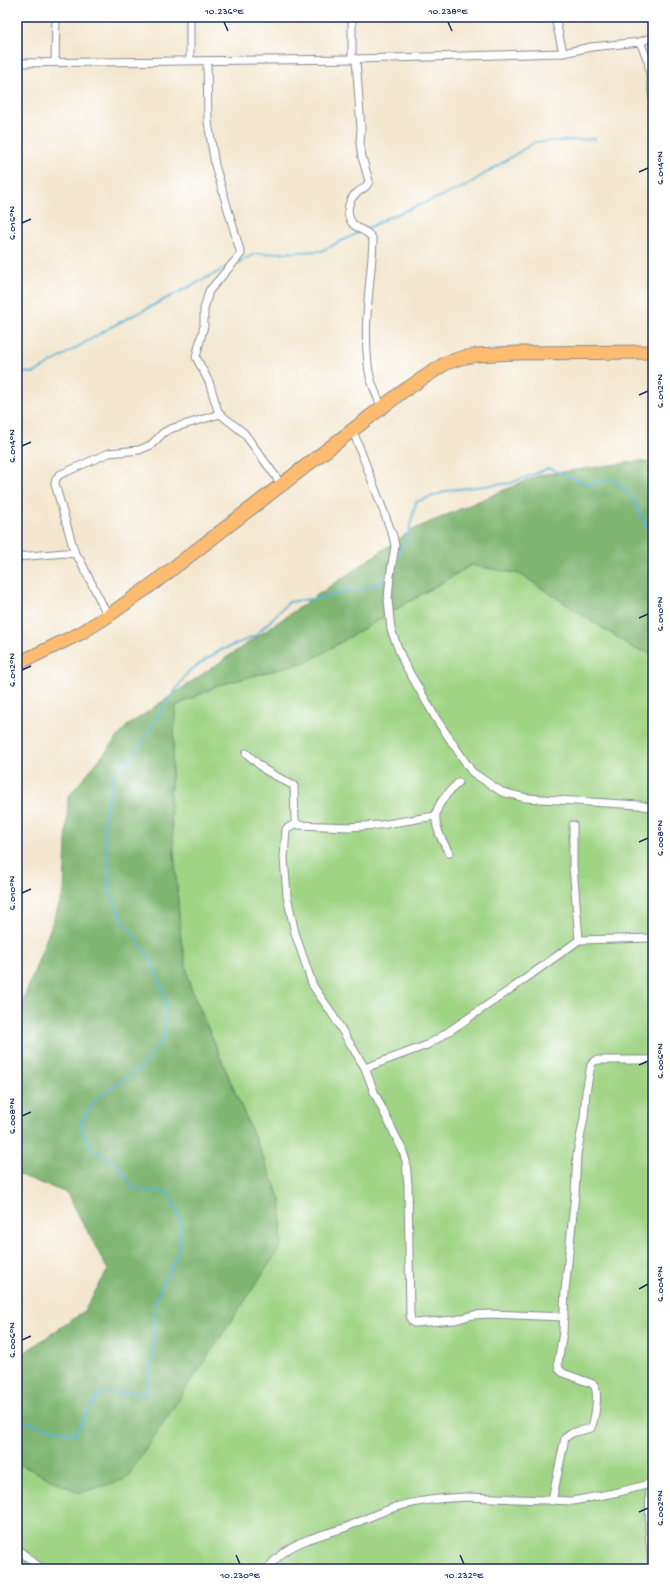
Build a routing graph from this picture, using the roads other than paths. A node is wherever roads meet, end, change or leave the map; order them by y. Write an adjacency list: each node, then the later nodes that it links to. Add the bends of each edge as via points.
1 (56, 17): 10 (street)
2 (190, 17): 9 (street)
3 (352, 17): 8 (street)
4 (555, 17): 7 (street)
5 (653, 37): 6 (street)
6 (640, 42): 7 (street, via 591,47); 13 (street, via 648,61)
7 (563, 54): 8 (street)
8 (354, 59): 11 (street); 15 (street, via 360,143 369,181 365,189 353,197 347,209 351,221 358,229 369,234 373,241 367,305 368,365)
9 (190, 60): 10 (street); 11 (street)
10 (55, 62): 12 (street)
11 (207, 62): 16 (street, via 208,122 215,165 241,254 209,290 196,357 209,382)
12 (17, 63)
13 (653, 98)
14 (653, 352): 15 (highway, via 517,352 461,358 433,371)
15 (382, 408): 17 (highway)
16 (220, 414): 18 (street, via 244,433); 19 (street, via 170,429 151,445 139,450 108,453 59,475 55,484)
17 (353, 431): 18 (highway); 25 (street, via 395,546 388,599 391,630 404,663 437,720 472,772 502,792 526,798)
18 (282, 485): 21 (highway)
19 (75, 554): 20 (street); 21 (street)
20 (17, 557)
21 (108, 616): 22 (highway, via 81,633)
22 (17, 664)
23 (246, 753): 27 (street, via 265,770 294,786)
24 (459, 782): 26 (street, via 444,796)
25 (653, 808)
26 (435, 816): 27 (street, via 349,827); 29 (street, via 440,837)
27 (296, 823): 33 (street, via 286,829 284,858 287,896 295,933 313,986)
28 (573, 825): 31 (street, via 573,866)
29 (449, 853)
30 (653, 938): 31 (street)
31 (579, 940): 33 (street, via 427,1045)
32 (653, 1060): 34 (street, via 598,1060 591,1065 577,1154)
33 (365, 1068): 34 (street, via 406,1161 411,1320 422,1324 490,1314)
34 (564, 1317): 36 (street, via 559,1369 563,1373 593,1384 597,1393 591,1428 572,1433 565,1438)
35 (651, 1483): 36 (street, via 619,1492); 40 (street, via 649,1528)
36 (552, 1501): 39 (street, via 466,1497 402,1506 288,1549)
37 (17, 1549): 38 (street)
38 (42, 1569)
39 (267, 1569)
40 (652, 1569)

